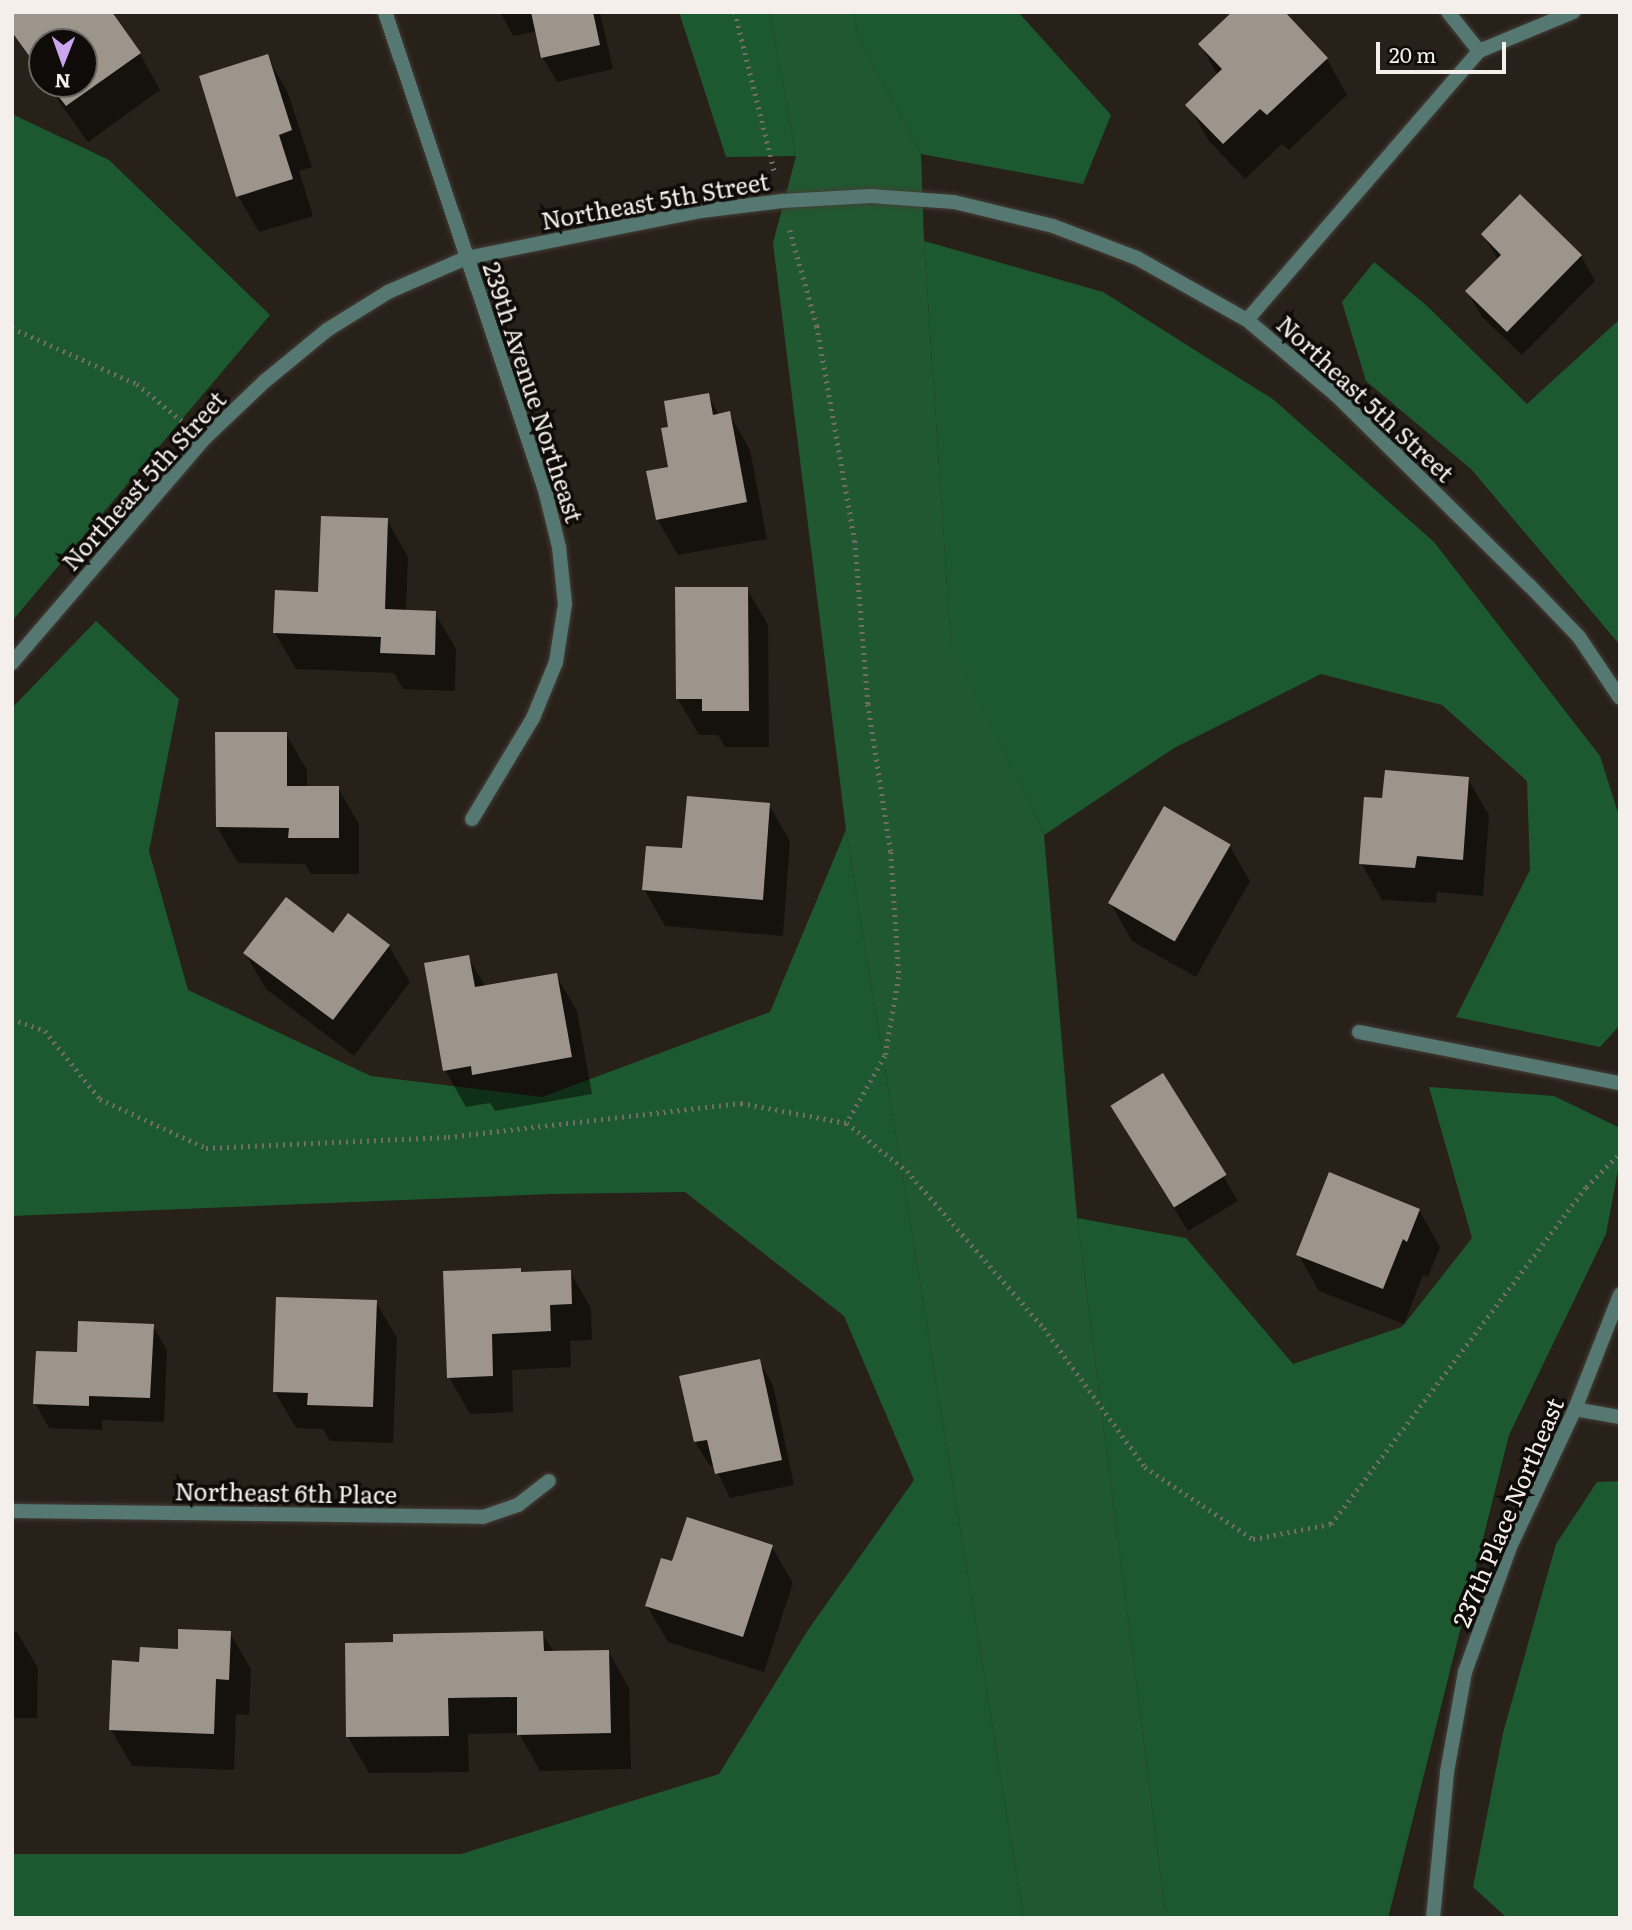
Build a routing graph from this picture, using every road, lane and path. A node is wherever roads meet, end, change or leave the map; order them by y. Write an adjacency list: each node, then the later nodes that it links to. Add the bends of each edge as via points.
1 (385, 12): 7 (street, 239th Avenue Northeast)
2 (735, 12): 6 (path)
3 (1448, 12): 5 (street)
4 (1573, 12): 5 (street)
5 (1479, 51): 8 (street)
6 (782, 201): 7 (street, Northeast 5th Street, via 701,211); 8 (street, Northeast 5th Street, via 871,196 954,202 1053,226 1137,258); 17 (path, via 817,326 855,541 868,704 891,852 899,976 885,1056)
7 (466, 258): 10 (street, Northeast 5th Street, via 388,292 327,330); 13 (street, 239th Avenue Northeast, via 545,490 559,547 565,604 556,662 533,718)
8 (1247, 320): 12 (street, Northeast 5th Street, via 1335,394 1529,585 1579,637)
9 (12, 328): 10 (path, via 137,384)
10 (204, 439): 11 (street, Northeast 5th Street)
11 (12, 663)
12 (1620, 698)
13 (472, 819)
14 (12, 1018): 17 (path, via 45,1031 100,1099 206,1148 448,1137 741,1103)
15 (1359, 1032): 16 (street)
16 (1620, 1083)
17 (847, 1123): 18 (path, via 906,1171 1044,1328 1145,1467 1253,1539 1331,1524 1586,1187)
18 (1620, 1153)
19 (1620, 1294): 20 (street, 237th Place Northeast)
20 (1575, 1409): 21 (street); 24 (street, 237th Place Northeast, via 1510,1547 1465,1672 1447,1772)
21 (1620, 1417)
22 (550, 1481): 23 (street, Northeast 6th Place, via 518,1505 483,1517)
23 (12, 1511)
24 (1433, 1918)

